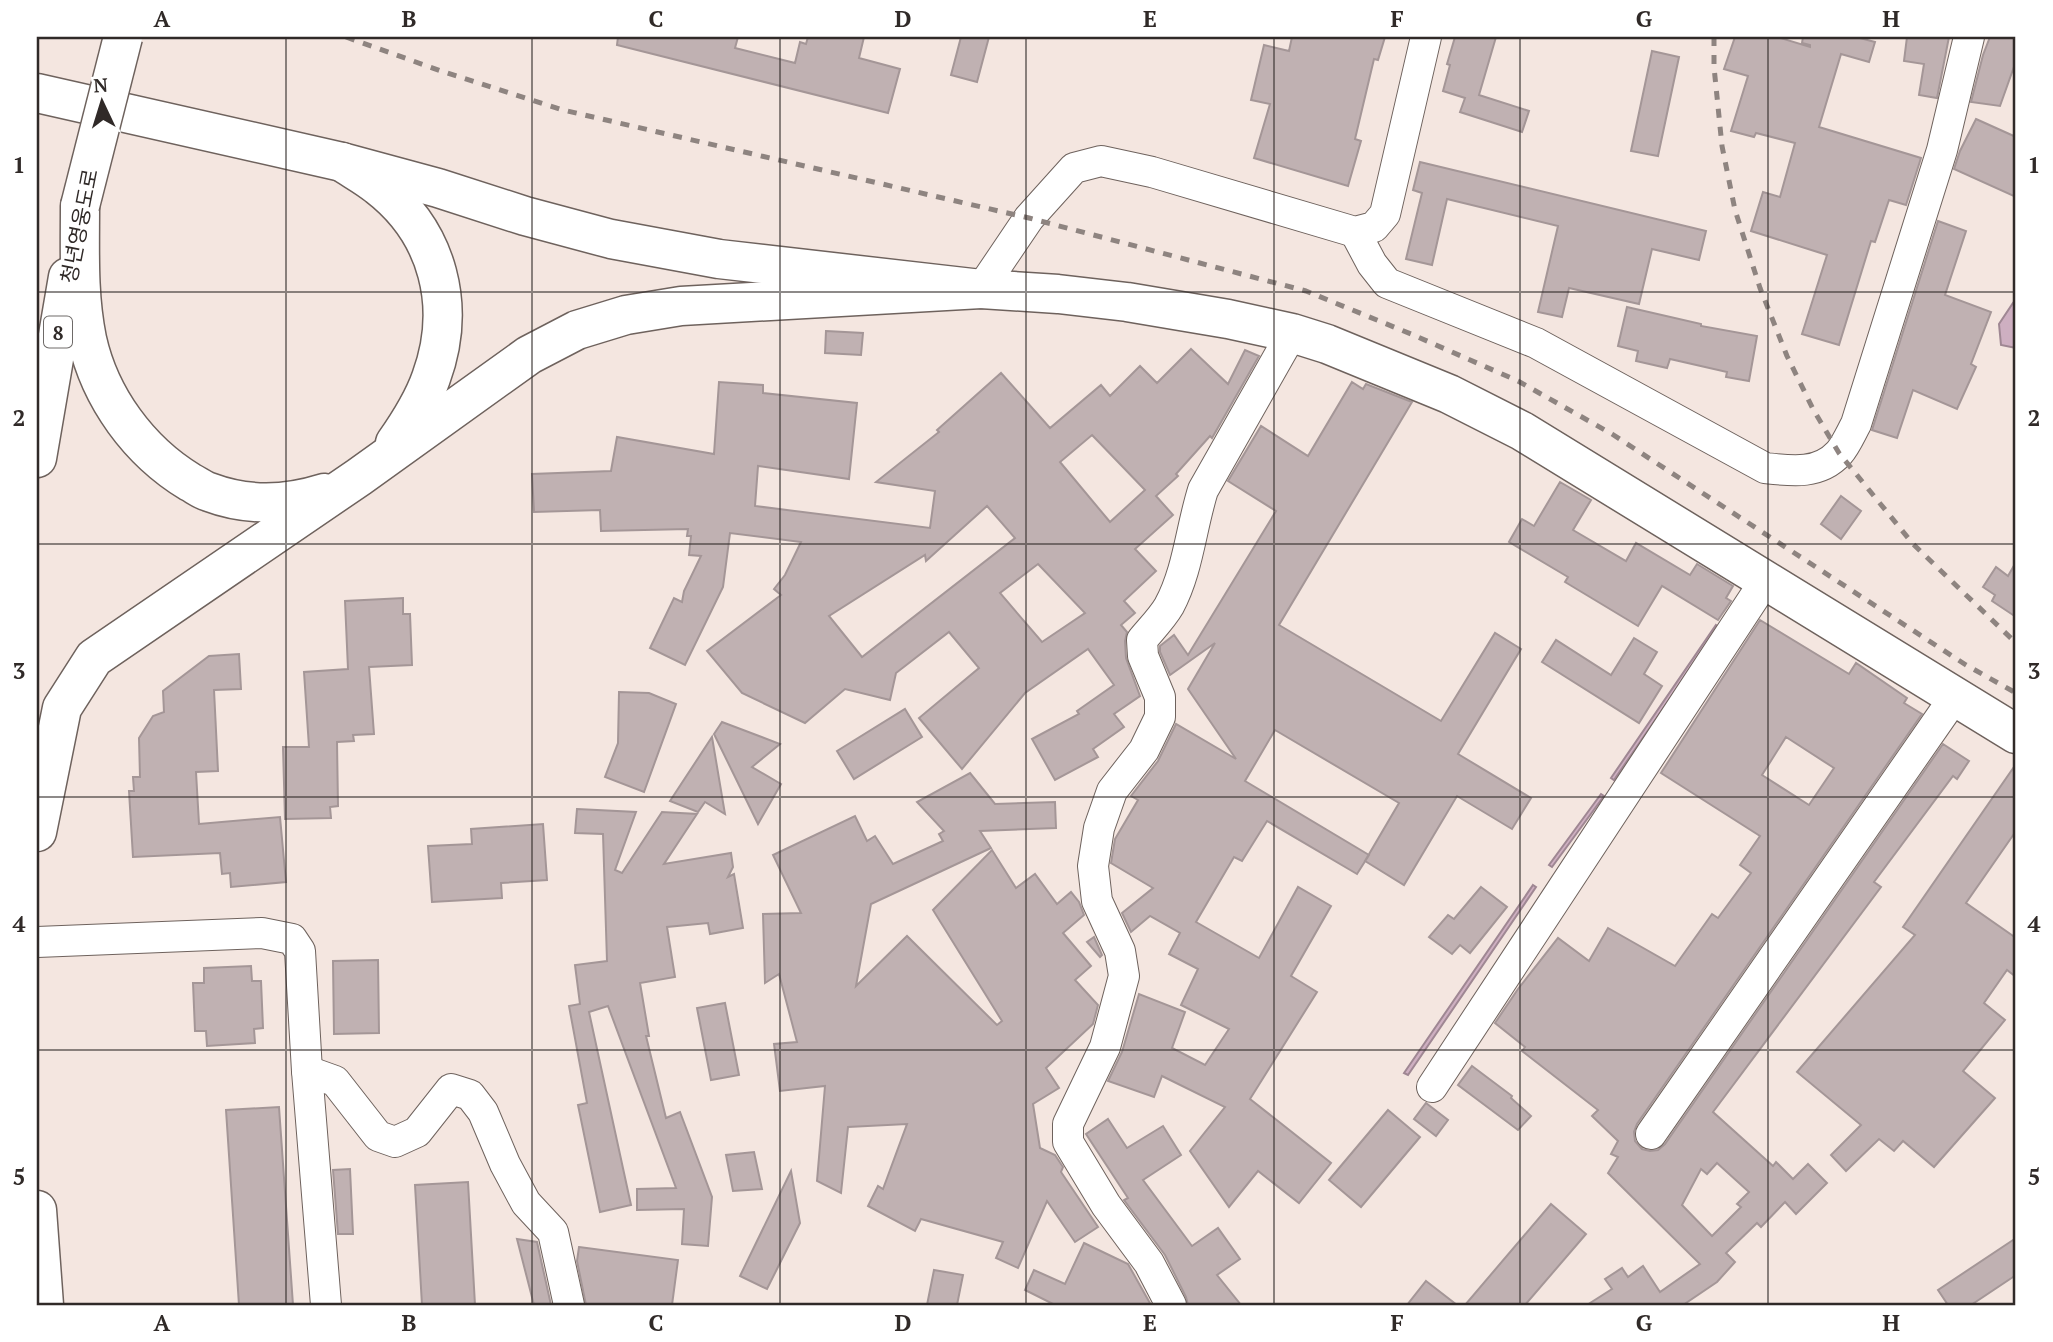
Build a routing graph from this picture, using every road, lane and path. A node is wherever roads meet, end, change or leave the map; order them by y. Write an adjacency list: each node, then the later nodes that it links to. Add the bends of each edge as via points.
1 (123, 37): 6 (main road, 청년영웅도로 / 8, bridge)
2 (1426, 37): 7 (street, via 1385,214 1374,227)
3 (1969, 37): 7 (street, via 1942,150 1856,424 1839,453 1823,466 1797,472 1765,468 1536,343 1387,283)
4 (37, 93): 5 (main road)
5 (342, 162): 8 (main road, via 611,239 719,259); 11 (main road, via 378,186 425,240 438,272 444,307 442,343 413,416 390,451)
6 (80, 206): 10 (main road, 청년영웅도로 / 8); 11 (main road, via 80,298 88,341 104,389 150,451 208,492 245,501 283,503 321,494)
7 (1355, 232): 8 (street, via 1101,161 1074,168 1028,218)
8 (981, 289): 9 (main road, via 1127,302); 11 (main road, via 681,306 626,315 577,330 529,355)
9 (1292, 333): 12 (main road, via 1449,394 1522,431); 24 (street, via 1203,490 1182,575 1168,607 1142,640 1143,656 1160,697 1160,717 1144,750 1112,791 1099,828 1093,866 1097,901 1120,951 1124,976 1105,1047 1068,1124 1068,1142 1149,1263)
10 (37, 458)
11 (359, 477): 15 (main road, via 93,658 62,708)
12 (1765, 581): 13 (main road); 18 (street)
13 (1954, 698): 14 (main road); 19 (street)
14 (2016, 734)
15 (37, 832)
16 (37, 942): 17 (street, via 262,933 292,939 300,951)
17 (307, 1071): 22 (street); 23 (street, via 335,1081 378,1136 395,1142 416,1132 451,1089 470,1095 483,1112 526,1203 553,1232)
18 (1432, 1087)
19 (1651, 1135)
20 (37, 1210): 21 (main road)
21 (44, 1305)
22 (326, 1305)
23 (569, 1305)
24 (1171, 1305)

